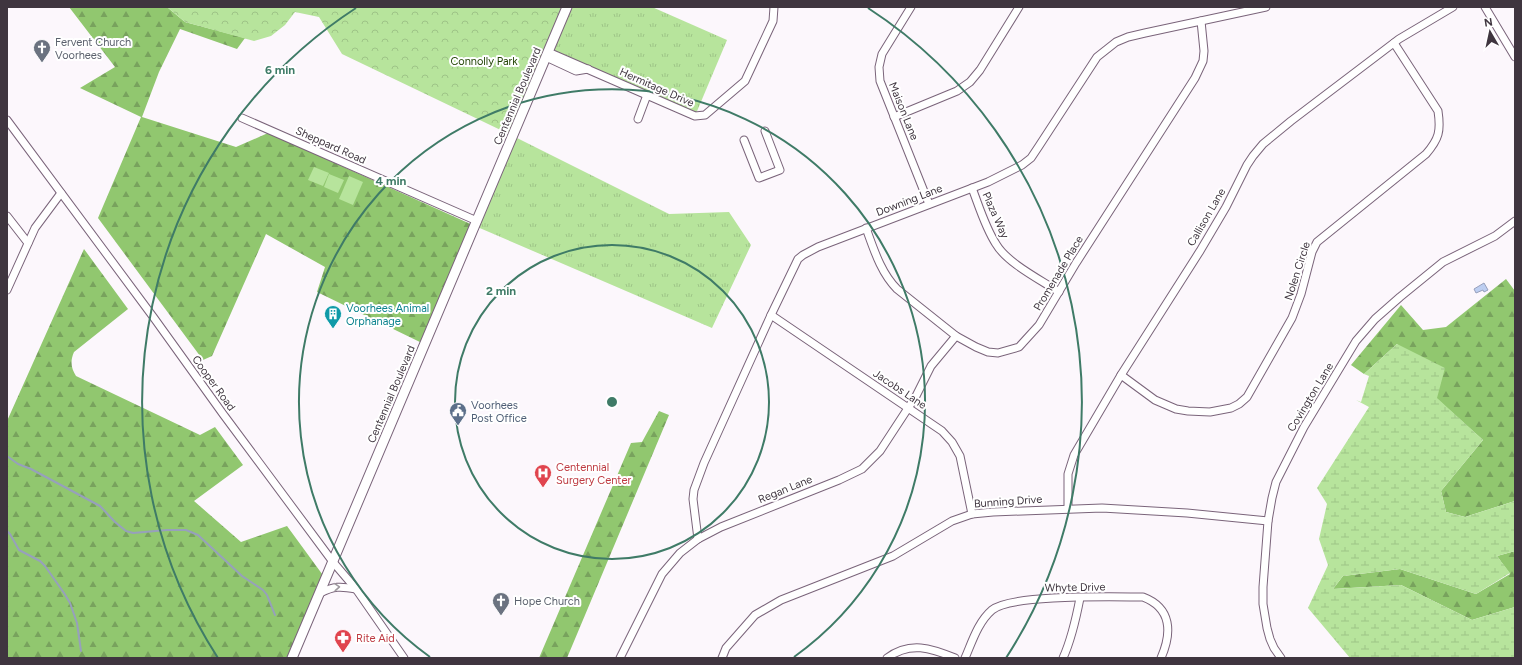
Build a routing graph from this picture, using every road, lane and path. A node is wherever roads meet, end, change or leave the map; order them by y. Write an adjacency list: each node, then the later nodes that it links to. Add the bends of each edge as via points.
1 (567, 7): 10 (main road, Centennial Boulevard)
2 (774, 7): 12 (street, Hermitage Drive, via 773,21 745,81 705,116 695,116)
3 (911, 7): 13 (street, Maison Lane, via 882,54 879,67 880,81)
4 (1019, 7): 13 (street, via 970,82 957,91)
5 (1266, 7): 8 (street, Downing Lane)
6 (1453, 7): 9 (street, Callison Lane)
7 (1485, 7): 11 (street)
8 (1201, 22): 19 (street, Downing Lane, via 1128,37 1106,49 1097,57 1031,158 1022,165); 28 (street, Promenade Place, via 1204,56 1195,78)
9 (1394, 43): 31 (street, Callison Lane, via 1291,121 1258,150 1247,165 1200,251); 31 (street, Nolen Circle, via 1438,111 1438,138 1426,154 1317,242 1292,318 1246,397 1231,408 1210,412 1188,411 1165,405)
10 (547, 54): 12 (street, Hermitage Drive, via 576,71 588,69); 23 (main road, Centennial Boulevard)
11 (1515, 57)
12 (647, 95): 15 (street)
13 (894, 117): 21 (street, Maison Lane)
14 (242, 118): 23 (street, Sheppard Road)
15 (638, 119)
16 (7, 120): 20 (street, Cooper Road)
17 (765, 131): 18 (street, via 780,170 759,178)
18 (744, 140)
19 (972, 188): 21 (street, Downing Lane); 28 (street, Plaza Way, via 996,245 1010,260)
20 (61, 193): 26 (street, via 35,228); 37 (street, Cooper Road)
21 (929, 204): 25 (street, Downing Lane)
22 (7, 216): 26 (street)
23 (477, 221): 37 (main road, Centennial Boulevard)
24 (1515, 221): 35 (street, Covington Lane, via 1495,236 1443,262 1363,332 1304,427 1284,465 1272,498)
25 (866, 228): 29 (street, Downing Lane, via 818,247 798,259); 30 (street, Promenade Place, via 878,260 891,283)
26 (28, 244): 27 (street)
27 (7, 290)
28 (1059, 292): 30 (street, Promenade Place, via 1039,326 1019,347 998,353 988,352)
29 (771, 315): 32 (street, Jacobs Lane); 36 (street, Downing Lane, via 694,490)
30 (956, 336): 32 (street, Regan Lane, via 931,366)
31 (1121, 375): 33 (street, Callison Lane, via 1074,455 1068,474)
32 (908, 408): 34 (street, Jacobs Lane, via 942,431 952,442 963,466); 36 (street, Regan Lane, via 880,451 862,469 721,527)
33 (1068, 508): 34 (street, Bunning Drive); 35 (street, Bunning Drive, via 1179,512)
34 (972, 514): 44 (street, Bunning Drive, via 952,521 893,556 781,600 755,615 726,648)
35 (1268, 521): 50 (street, Covington Lane, via 1263,604 1270,640)
36 (698, 539): 43 (street, Regan Lane, via 680,553 662,574)
37 (333, 562): 38 (street, Cooper Road); 39 (main road, Centennial Boulevard)
38 (356, 589): 39 (street, one-way to 38, via 340,586); 42 (street, Cooper Road)
39 (320, 593): 41 (main road, Centennial Boulevard)
40 (1080, 598): 47 (street, Whyte Drive, via 1024,600 997,606 985,618); 48 (street, via 1074,629); 49 (street, Whyte Drive, via 1144,597 1155,603 1165,615 1168,624 1165,649)
41 (292, 658)
42 (404, 658)
43 (620, 658)
44 (722, 658)
45 (887, 658): 46 (street, via 894,653 924,647)
46 (955, 658)
47 (965, 658)
48 (1063, 658)
49 (1161, 658)
50 (1282, 658)

